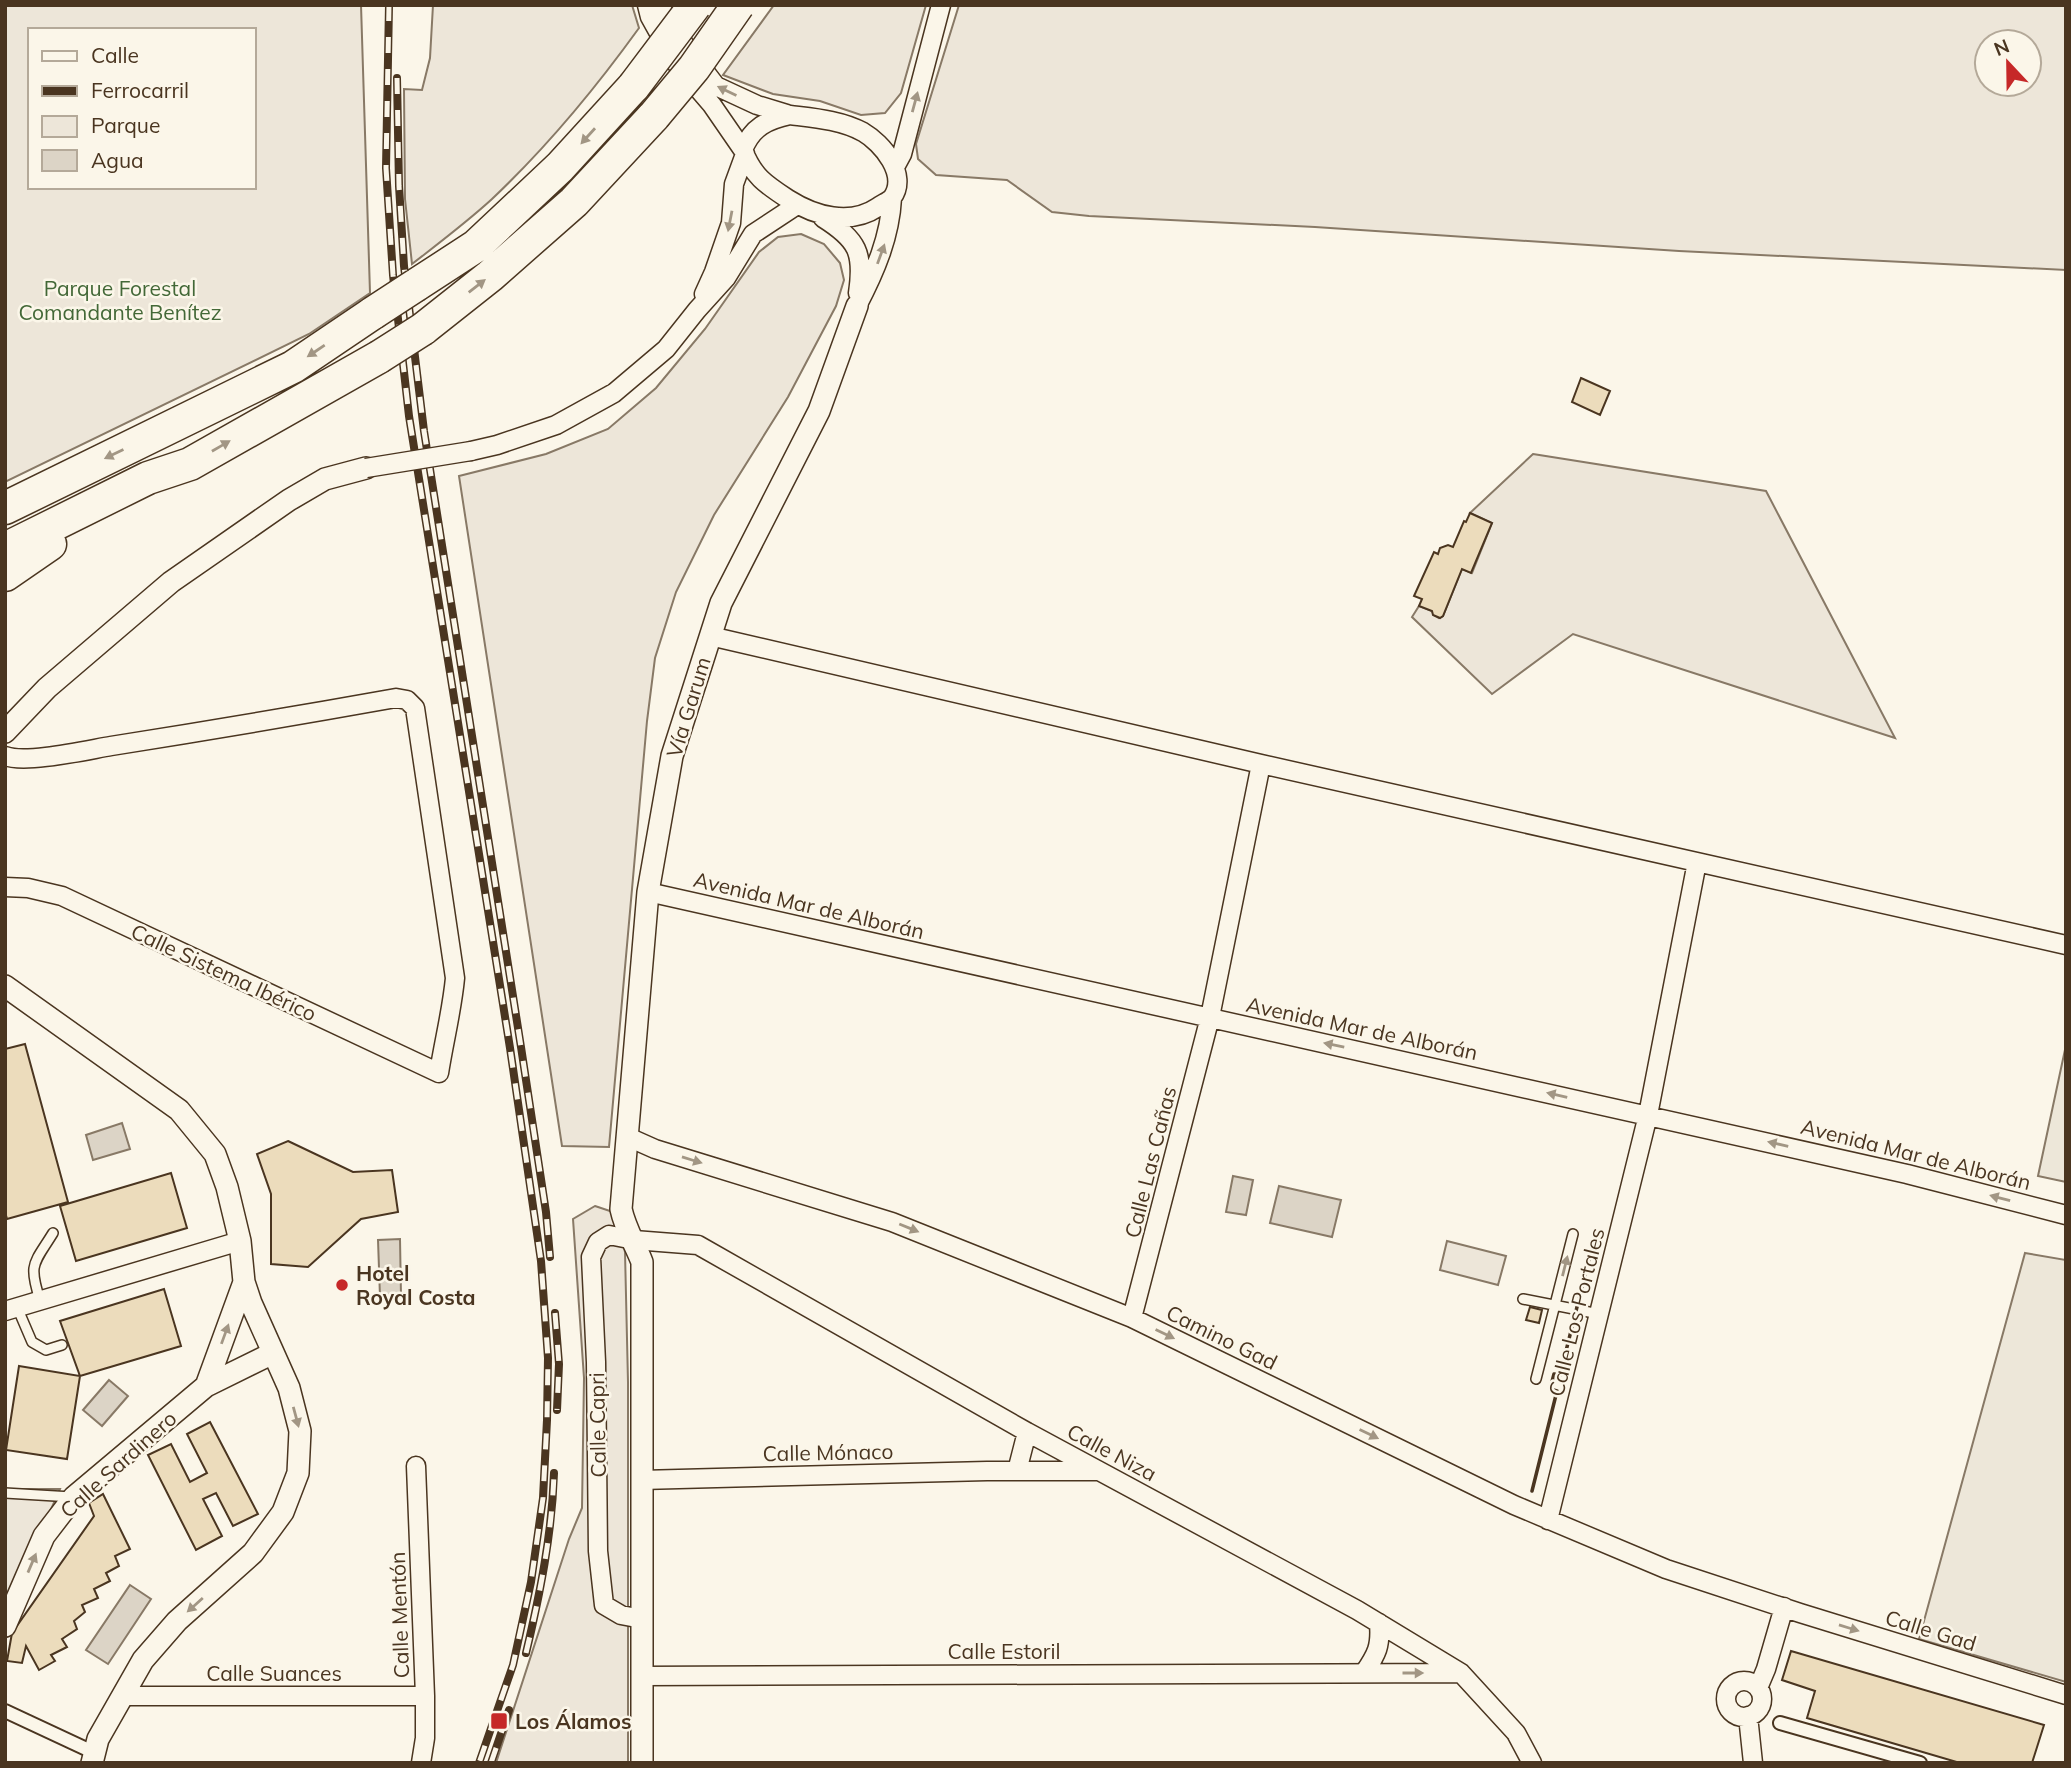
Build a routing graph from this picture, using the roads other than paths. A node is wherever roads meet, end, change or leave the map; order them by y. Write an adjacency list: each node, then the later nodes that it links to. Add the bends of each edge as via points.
1 (647, 5): 7 (street, via 674,62 712,105)
2 (659, 5): 6 (street, one-way to 2, via 716,86)
3 (695, 5): 16 (highway, one-way to 16, bridge, via 634,86 560,167 476,246 293,367)
4 (738, 5): 14 (highway, one-way to 4, bridge, via 379,357 490,276 574,202 654,116)
5 (941, 5): 8 (street, one-way to 5)
6 (790, 115): 7 (street, via 769,120 748,137); 8 (street, via 863,132 882,147)
7 (744, 152): 10 (street, via 750,168 765,184); 13 (street, one-way to 13, via 734,184 731,223)
8 (895, 167): 9 (street)
9 (892, 198): 11 (street, via 868,214 842,218); 12 (street, Vía Garum, one-way to 9, via 888,233)
10 (797, 205): 11 (street); 13 (street, via 753,234 726,278)
11 (817, 214): 12 (street, Vía Garum, via 843,231 859,254 862,270)
12 (857, 306): 19 (street, Vía Garum, via 819,411 721,603)
13 (696, 310): 15 (street, bridge, via 666,349 614,393 556,425 471,451)
14 (190, 464): 17 (highway, via 148,478); 18 (highway, via 149,495 60,538)
15 (366, 468): 20 (street, via 325,479 289,500 172,582 47,688)
16 (5, 508)
17 (5, 549)
18 (5, 575)
19 (710, 636): 22 (street); 25 (street, Vía Garum, via 671,755)
20 (5, 732)
21 (5, 756): 24 (street, Calle Sistema Ibérico, via 48,756 396,698 407,700 415,708 456,978 439,1073 62,896)
22 (1261, 764): 23 (street); 28 (street, Calle Las Cañas)
23 (1697, 862): 26 (street); 29 (street, Calle Los Portales)
24 (5, 887)
25 (648, 892): 28 (street, Avenida Mar de Alborán); 30 (street, Vía Garum)
26 (2066, 945)
27 (5, 986): 35 (street, via 179,1110 215,1154)
28 (1210, 1017): 29 (street, Avenida Mar de Alborán, one-way to 28); 42 (street, Calle Las Cañas)
29 (1648, 1115): 31 (street, Avenida Mar de Alborán, one-way to 29); 41 (street, Calle Los Portales)
30 (628, 1137): 34 (street, Calle Capri, via 621,1209); 42 (street, Camino Gad, one-way to 42, via 892,1222)
31 (2066, 1215)
32 (53, 1233): 38 (lane, via 33,1266)
33 (1573, 1234): 39 (lane, one-way to 33)
34 (634, 1240): 47 (street, Calle Niza, via 698,1245); 51 (street, Calle Capri, via 642,1262); 56 (street, Calle Capri, via 609,1235 598,1242 591,1257 598,1551 604,1605 621,1615)
35 (240, 1241): 36 (street); 38 (street)
36 (244, 1282): 44 (street); 46 (street, Calle Sardinero, one-way to 36)
37 (1523, 1299): 39 (lane)
38 (40, 1300): 40 (street)
39 (1555, 1305): 41 (lane); 45 (lane)
40 (11, 1309): 43 (lane, via 32,1342 46,1350)
41 (1599, 1314): 54 (street, Calle Los Portales)
42 (1132, 1318): 54 (street, Camino Gad, one-way to 54)
43 (62, 1345)
44 (273, 1353): 46 (street, Calle Sardinero); 64 (street, one-way to 64, via 289,1388 300,1431 298,1473 283,1512 253,1553 177,1621 143,1660)
45 (1536, 1380)
46 (206, 1386): 53 (street, Calle Sardinero)
47 (1027, 1432): 49 (street); 50 (street, Calle Niza)
48 (416, 1466): 65 (street, Calle Mentón)
49 (1017, 1471): 50 (street, Calle Mónaco); 51 (street, Calle Mónaco)
50 (1101, 1471): 57 (street, Calle Niza)
51 (641, 1480): 56 (street, Calle Capri)
52 (5, 1493): 53 (lane)
53 (74, 1497): 58 (street, Calle Sardinero, one-way to 53, via 44,1536)
54 (1548, 1520): 55 (street, Camino Gad, via 1666,1569)
55 (1784, 1607): 62 (street); 63 (street, Calle Gad, one-way to 63)
56 (642, 1619): 61 (street, Calle Capri)
57 (1379, 1623): 59 (street, via 1381,1641); 60 (street, Calle Niza)
58 (5, 1626)
59 (1364, 1673): 60 (street, Calle Estoril, one-way to 60); 61 (street, Calle Estoril)
60 (1461, 1673): 72 (street, Calle Niza, via 1516,1734)
61 (643, 1676): 71 (street, Calle Capri)
62 (1758, 1688): 67 (street, via 1761,1705); 67 (street, via 1741,1681 1727,1693 1731,1712)
63 (2066, 1695)
64 (123, 1696): 65 (street, Calle Suances); 69 (street)
65 (425, 1696): 70 (street, Calle Mentón)
66 (5, 1711): 69 (street)
67 (1748, 1716): 73 (street)
68 (1780, 1723): 74 (street)
69 (93, 1758)
70 (421, 1763)
71 (642, 1763)
72 (1532, 1763)
73 (1754, 1763)
74 (1920, 1763)

